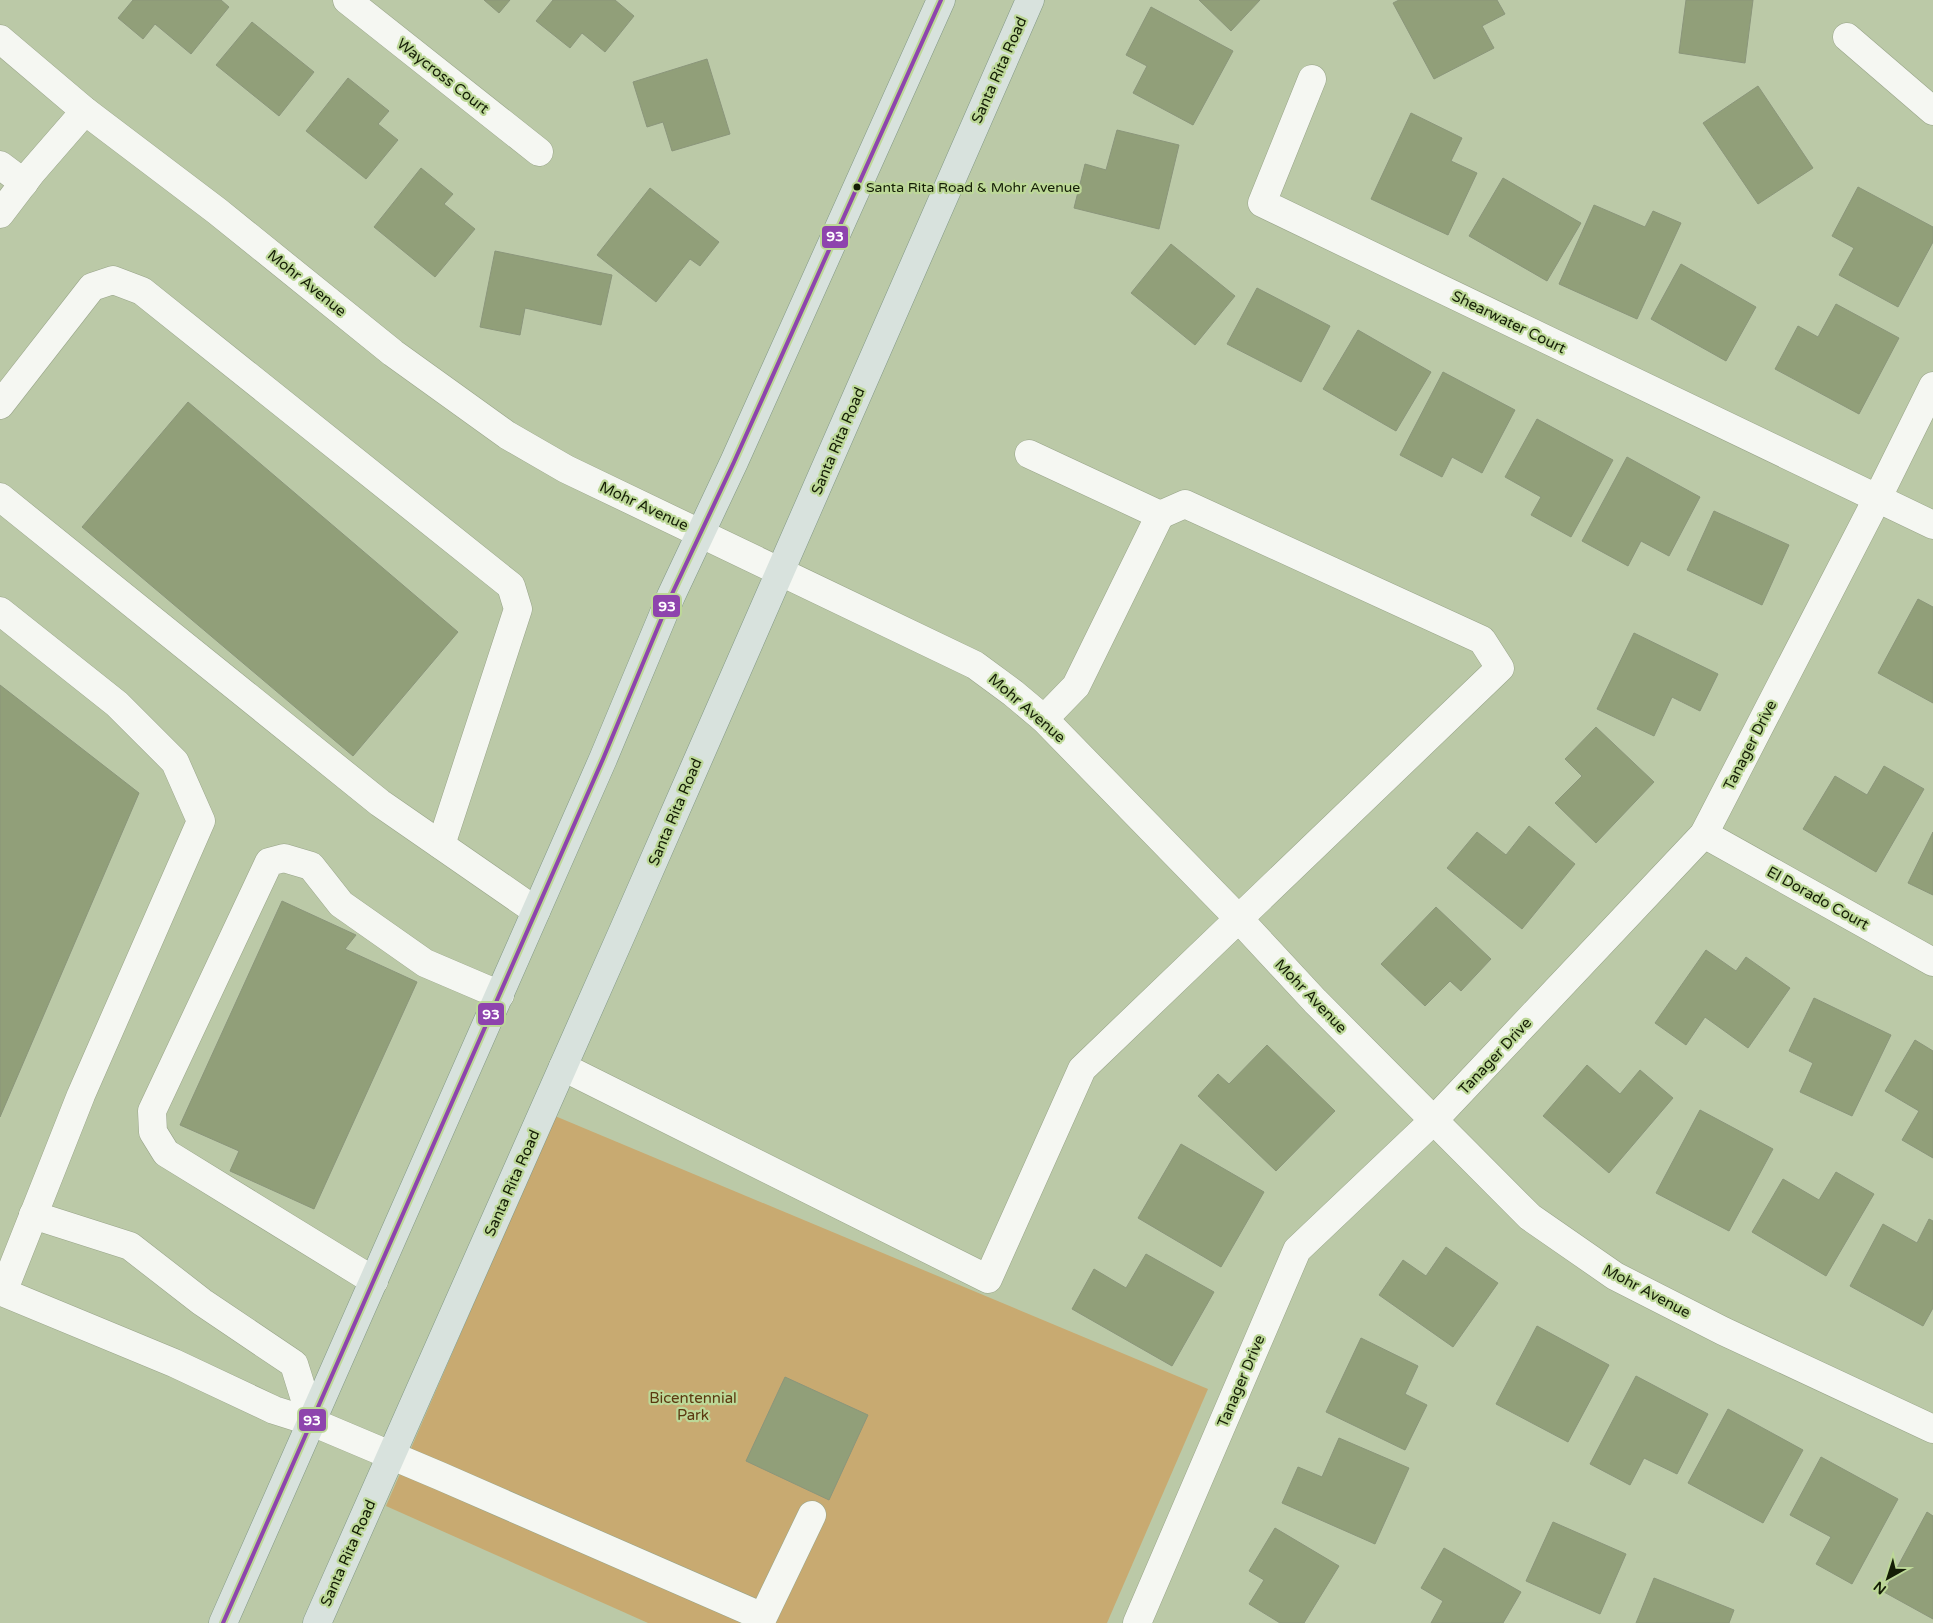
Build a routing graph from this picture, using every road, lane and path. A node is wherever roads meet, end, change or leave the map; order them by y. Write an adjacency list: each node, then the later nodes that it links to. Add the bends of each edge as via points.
1 (347, 0): 9 (street, Waycross Court)
2 (941, 0): 20 (main road)
3 (1030, 0): 21 (main road, Santa Rita Road)
4 (1847, 37): 8 (street)
5 (0, 39): 7 (street, Mohr Avenue)
6 (1312, 78): 17 (street, Shearwater Court, via 1262,203)
7 (85, 111): 11 (street); 20 (street, Mohr Avenue, via 217,211 393,353 506,435 566,469)
8 (1933, 111)
9 (539, 152)
10 (0, 165): 11 (street)
11 (24, 183): 12 (street)
12 (0, 214)
13 (1933, 386): 17 (street, Tanager Drive)
14 (0, 404): 25 (street, via 92,287 114,280 142,291 510,586 518,609)
15 (1029, 454): 18 (street)
16 (0, 497): 25 (street, via 380,803)
17 (1877, 498): 19 (street); 24 (street, Tanager Drive)
18 (1160, 515): 23 (street, via 1076,686); 27 (street, via 1185,504 1482,640 1500,668)
19 (1933, 525)
20 (700, 533): 21 (street, Mohr Avenue); 26 (main road)
21 (780, 571): 23 (street, Mohr Avenue, via 975,665); 30 (main road, Santa Rita Road)
22 (0, 611): 32 (street, via 117,704 175,762 201,821 81,1095)
23 (1044, 719): 27 (street, Mohr Avenue)
24 (1704, 834): 28 (street, El Dorado Court); 31 (street, Tanager Drive)
25 (441, 845): 26 (street)
26 (536, 911): 29 (main road)
27 (1238, 918): 30 (street, via 1082,1069 988,1279); 31 (street, Mohr Avenue)
28 (1933, 962)
29 (500, 996): 33 (main road); 33 (street, via 425,963 341,904 310,866 284,858 269,862 152,1111 153,1132 166,1153)
30 (563, 1067): 37 (main road, Santa Rita Road)
31 (1433, 1121): 36 (street, Mohr Avenue, via 1530,1217 1615,1276); 41 (street, Tanager Drive, via 1297,1250)
32 (33, 1214): 34 (street); 35 (street, via 130,1246 202,1302 294,1364)
33 (374, 1281): 35 (main road)
34 (1, 1291): 35 (street, via 174,1363 274,1410)
35 (312, 1422): 37 (street); 39 (main road)
36 (1933, 1429)
37 (391, 1455): 38 (street, via 763,1617); 40 (main road, Santa Rita Road)
38 (812, 1515)
39 (223, 1623)
40 (317, 1623)
41 (1138, 1623)

